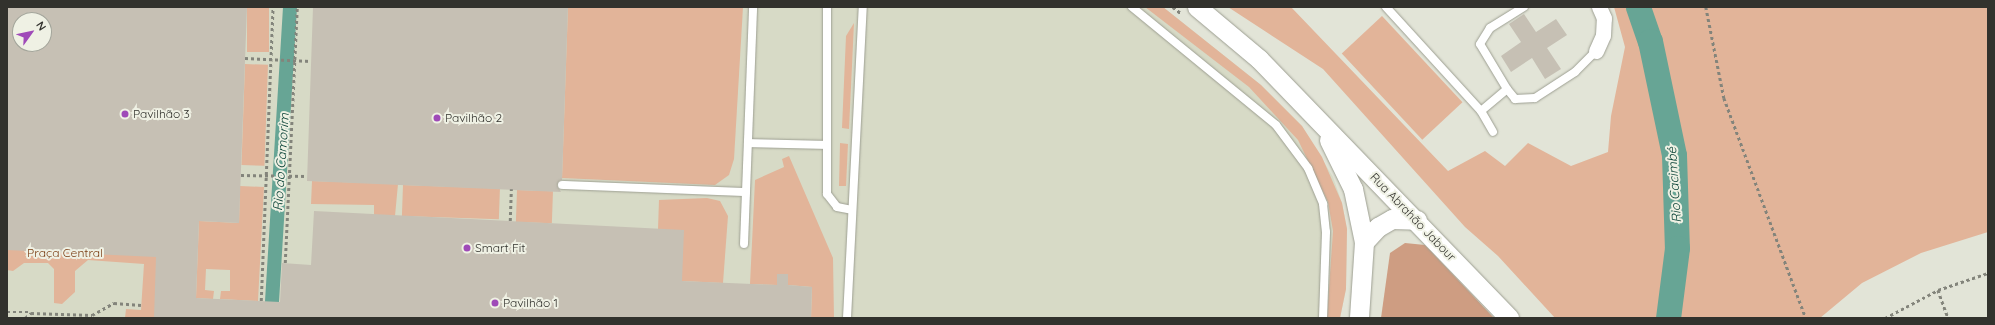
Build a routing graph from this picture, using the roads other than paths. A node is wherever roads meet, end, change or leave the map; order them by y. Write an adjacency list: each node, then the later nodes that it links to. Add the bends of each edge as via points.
1 (753, 7): 14 (lane)
2 (827, 7): 15 (lane)
3 (863, 7): 18 (lane)
4 (1132, 7): 23 (lane, via 1276,125 1308,168 1323,204 1326,232)
5 (1197, 7): 12 (street, Rua Abrahão Jabour, via 1259,59)
6 (1386, 7): 11 (lane)
7 (1524, 7): 10 (lane, via 1490,28 1480,44)
8 (1599, 7): 9 (street, via 1604,18 1603,35)
9 (1596, 51): 10 (lane, via 1575,72 1535,98 1515,99)
10 (1507, 89): 11 (lane)
11 (1481, 111): 13 (lane)
12 (1314, 117): 19 (street, Rua Abrahão Jabour); 20 (street, Rua Abrahão Jabour, via 1352,189)
13 (1493, 132)
14 (749, 143): 15 (lane); 17 (lane)
15 (825, 144): 18 (lane, via 828,194 837,207)
16 (562, 185): 17 (lane)
17 (746, 192): 21 (lane)
18 (852, 210): 22 (lane)
19 (1417, 220): 20 (street, via 1392,219 1378,227); 25 (street, Rua Abrahão Jabour)
20 (1364, 242): 24 (street, Rua Abrahão Jabour)
21 (744, 244)
22 (847, 318)
23 (1323, 318)
24 (1359, 318)
25 (1509, 318)

